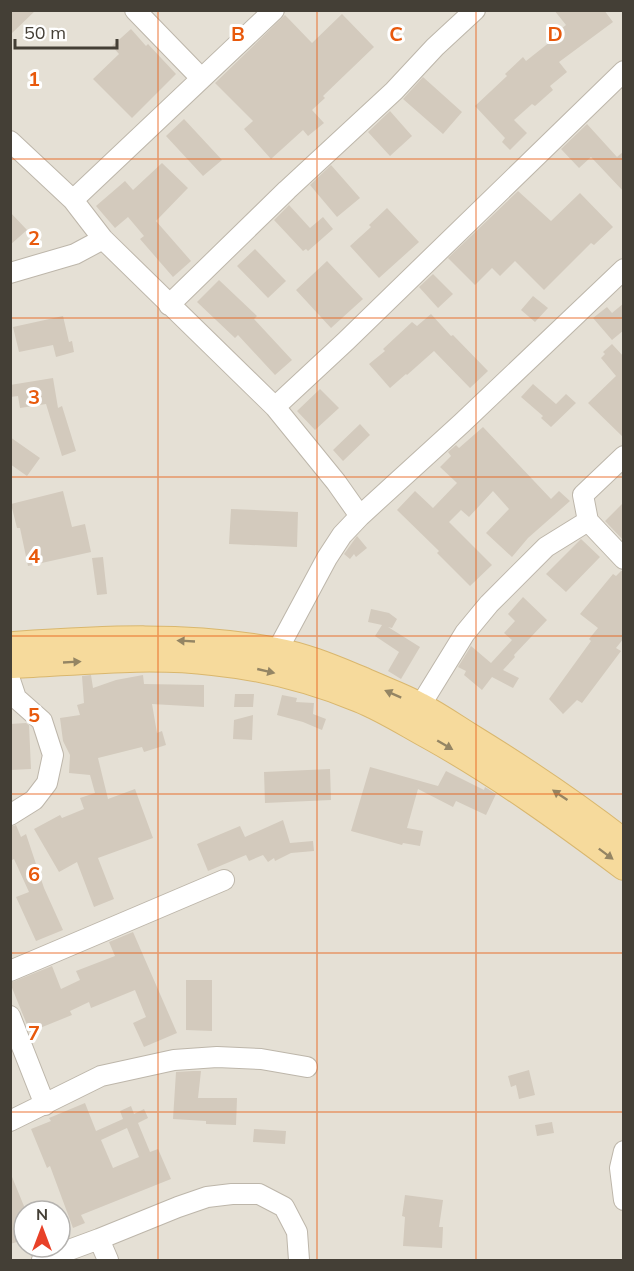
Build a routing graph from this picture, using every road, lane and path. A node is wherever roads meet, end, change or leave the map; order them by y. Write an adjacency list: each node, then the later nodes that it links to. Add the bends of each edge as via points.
1 (135, 10): 5 (street)
2 (274, 10): 5 (street)
3 (476, 10): 11 (street)
4 (624, 70): 12 (street)
5 (201, 78): 7 (street)
6 (10, 141): 7 (street)
7 (73, 200): 8 (street)
8 (103, 239): 10 (street, via 75,254); 11 (street)
9 (624, 269): 14 (street)
10 (10, 273)
11 (169, 305): 12 (street)
12 (275, 407): 14 (street)
13 (624, 456): 15 (street, via 583,495)
14 (360, 516): 17 (street, via 327,558)
15 (588, 521): 16 (street); 19 (street, via 546,547 489,604 465,633)
16 (624, 560)
17 (278, 651): 18 (main road, one-way to 18, via 222,643 89,640); 19 (main road, one-way to 17, via 342,672)
18 (12, 660): 20 (street, via 16,698 42,721 53,755 47,783 34,800); 22 (main road, one-way to 22, via 178,659 253,668 331,688 360,699 451,748 553,813)
19 (420, 706): 21 (main road, one-way to 19, via 531,775)
20 (10, 815)
21 (624, 842)
22 (624, 867)
23 (224, 880): 24 (street)
24 (10, 971)
25 (10, 1016): 27 (street)
26 (307, 1067): 27 (street, via 261,1059 174,1060 101,1076)
27 (45, 1106): 28 (street)
28 (10, 1121)
29 (624, 1151): 30 (street, via 620,1168)
30 (624, 1200)
31 (99, 1239): 32 (street); 33 (street); 34 (street, via 207,1197 259,1194 284,1208 297,1232)
32 (42, 1260)
33 (108, 1260)
34 (299, 1260)

